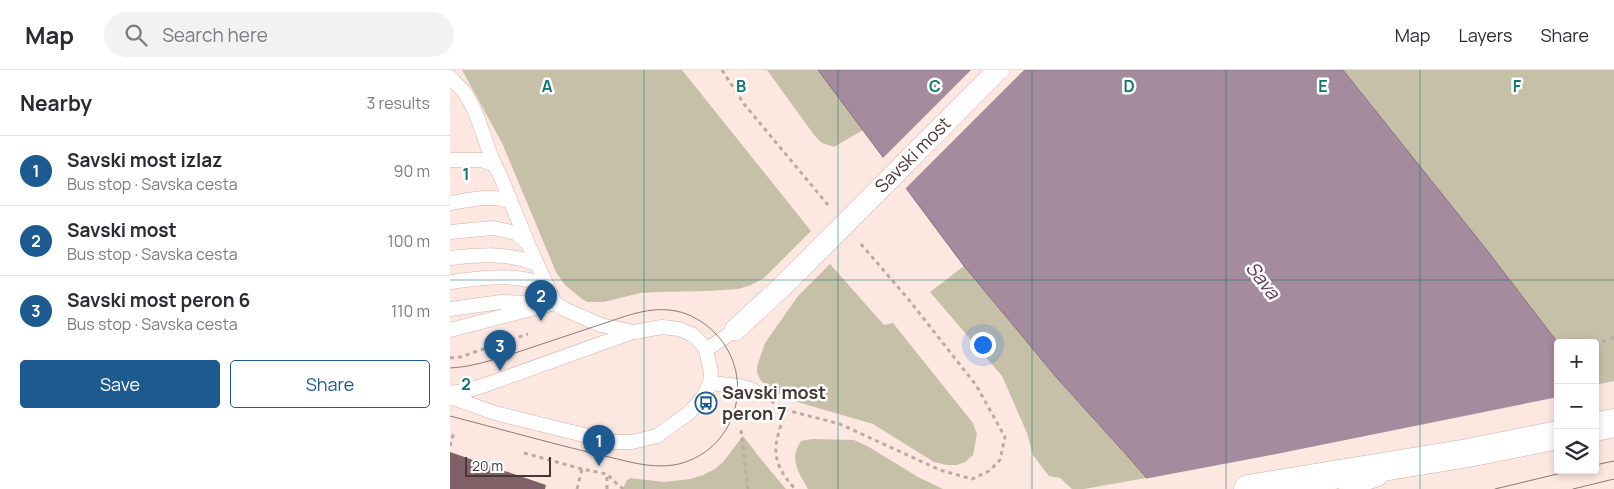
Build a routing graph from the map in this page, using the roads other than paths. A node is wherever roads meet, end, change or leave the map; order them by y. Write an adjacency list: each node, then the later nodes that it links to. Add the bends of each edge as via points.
1 (998, 70): 16 (street, Savski most, bridge)
2 (450, 77): 4 (lane, via 466,94)
3 (450, 160): 4 (lane, via 482,160)
4 (494, 165): 5 (lane)
5 (511, 202): 6 (lane, via 494,198); 8 (lane)
6 (450, 203)
7 (450, 232): 8 (lane, via 493,228 516,233)
8 (528, 244): 10 (lane)
9 (450, 258): 10 (lane, via 506,255)
10 (537, 264): 12 (lane)
11 (450, 282): 12 (lane, via 524,278)
12 (546, 286): 13 (lane)
13 (555, 303): 14 (lane, via 501,302); 15 (lane); 17 (lane, via 580,317)
14 (450, 309)
15 (450, 330)
16 (736, 330): 18 (lane)
17 (634, 332): 18 (lane, via 662,327 679,329 693,335); 21 (lane, via 488,384)
18 (706, 350): 19 (lane, via 710,360)
19 (710, 383): 20 (lane); 22 (lane, via 703,398 690,412 657,436 632,442 603,440 496,413)
20 (753, 390)
21 (450, 393)
22 (450, 397)
23 (1614, 423): 24 (main road)
24 (1599, 426)
25 (1554, 436): 26 (main road)
26 (1468, 453): 27 (main road); 28 (lane)
27 (1248, 489)
28 (1346, 489)

